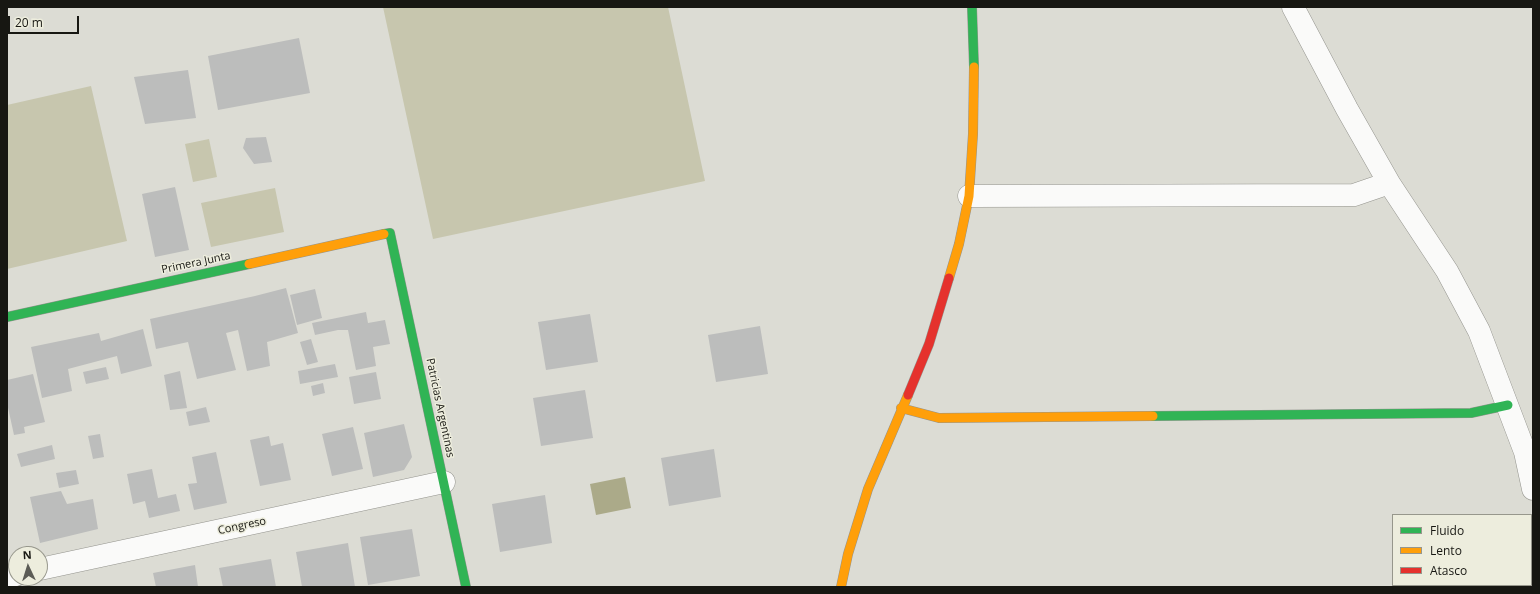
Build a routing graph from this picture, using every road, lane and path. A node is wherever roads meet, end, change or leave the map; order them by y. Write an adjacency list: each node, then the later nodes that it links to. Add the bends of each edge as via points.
1 (972, 7): 4 (street, via 976,83)
2 (1293, 7): 3 (street)
3 (1389, 183): 4 (street, via 1354,194); 7 (street, via 1447,271 1479,331)
4 (969, 196): 8 (street, via 959,244 931,337)
5 (390, 233): 6 (street, Primera Junta); 9 (street, Patricias Argentinas)
6 (7, 317)
7 (1508, 405): 8 (street, via 1471,413 939,418); 10 (street)
8 (901, 408): 13 (street, via 868,489 848,554)
9 (444, 482): 11 (street, Congreso); 12 (street, Patricias Argentinas)
10 (1533, 489)
11 (48, 567)
12 (466, 587)
13 (841, 587)

